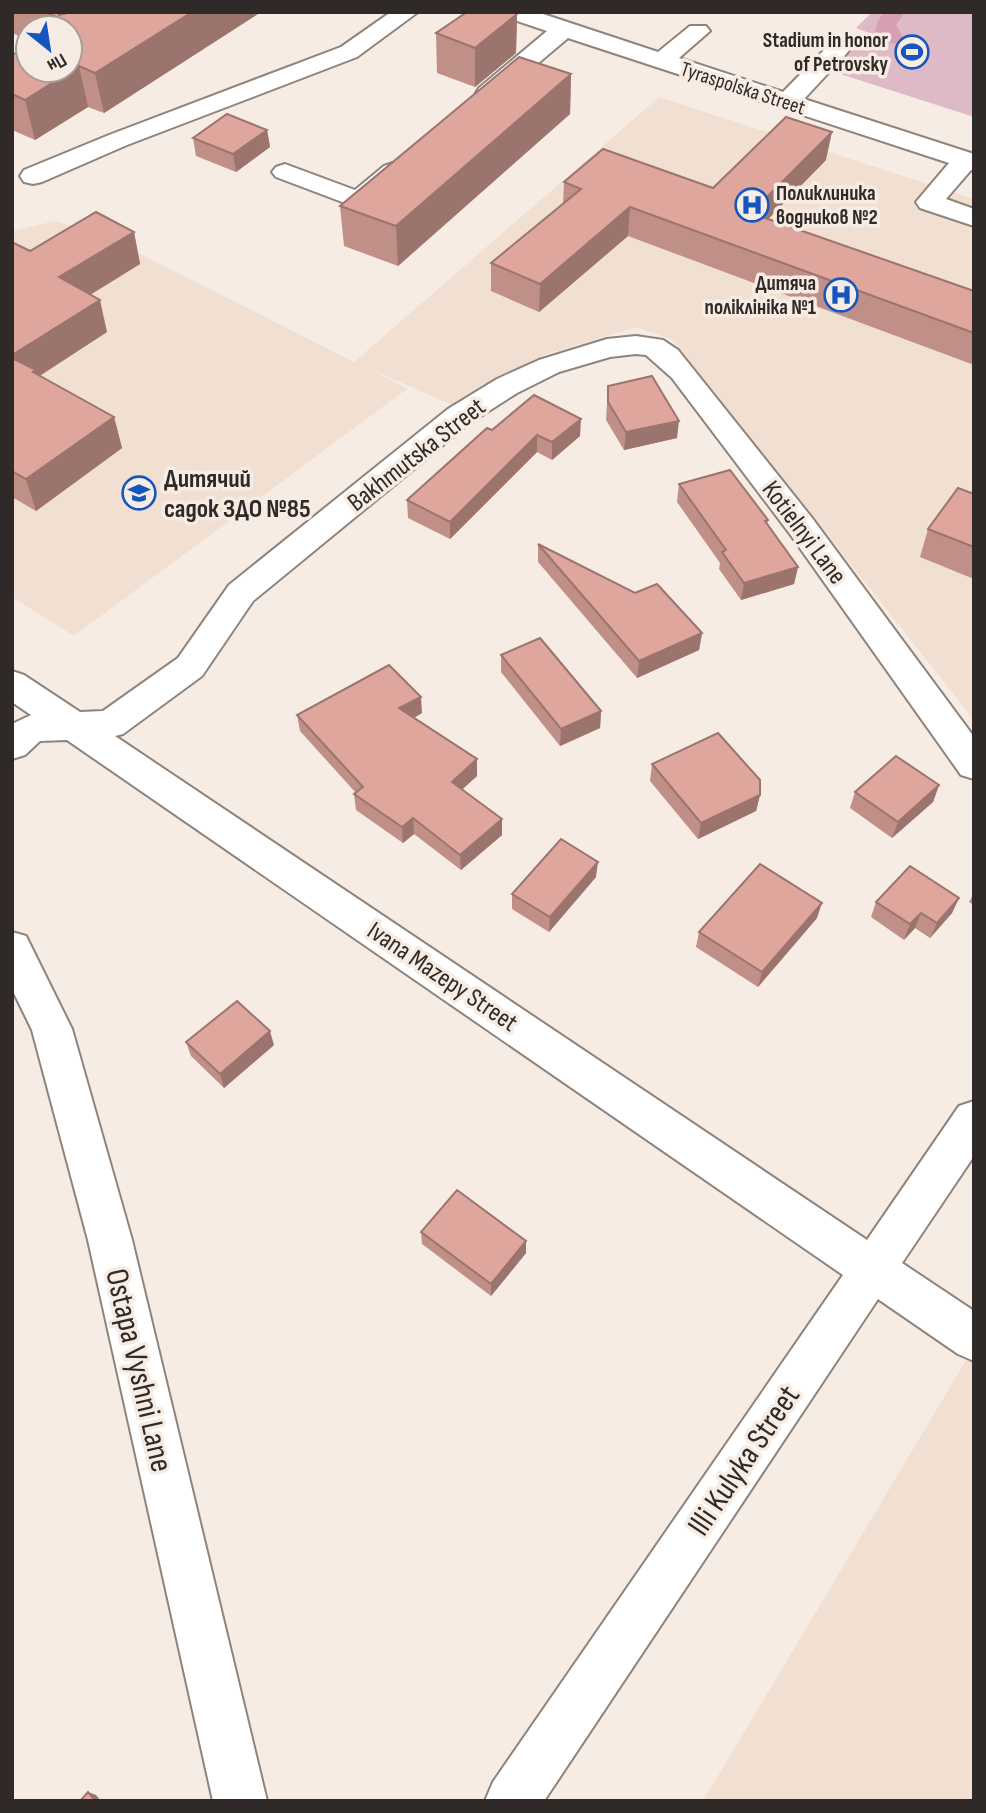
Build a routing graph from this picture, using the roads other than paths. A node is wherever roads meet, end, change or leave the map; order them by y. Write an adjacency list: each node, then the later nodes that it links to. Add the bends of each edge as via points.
1 (407, 12): 12 (street, via 349,52)
2 (513, 12): 3 (street, Tyraspolska Street)
3 (564, 29): 6 (street, Tyraspolska Street); 8 (street)
4 (698, 31): 6 (street)
5 (838, 49): 7 (street)
6 (661, 61): 7 (street, Tyraspolska Street)
7 (789, 102): 10 (street, Tyraspolska Street)
8 (471, 106)
9 (410, 157): 11 (street, via 358,200)
10 (970, 161): 13 (street, via 929,202)
11 (285, 172)
12 (33, 176)
13 (974, 218)
14 (607, 348): 16 (street, Bakhmutska Street, via 549,366 459,416 241,593 190,667 110,724); 18 (street, Kotielnyi Lane, via 653,346 682,371)
15 (12, 684): 16 (street, Ivana Mazepy Street)
16 (76, 727): 17 (street, Bakhmutska Street, via 32,728); 21 (street, Ivana Mazepy Street)
17 (12, 745)
18 (974, 765)
19 (12, 948): 23 (street, Ostapa Vyshni Lane, via 52,1029 107,1227)
20 (974, 1120): 21 (street, Illi Kulyka Street)
21 (873, 1269): 22 (street, Ivana Mazepy Street); 24 (street, Illi Kulyka Street)
22 (974, 1338)
23 (240, 1801)
24 (512, 1801)

